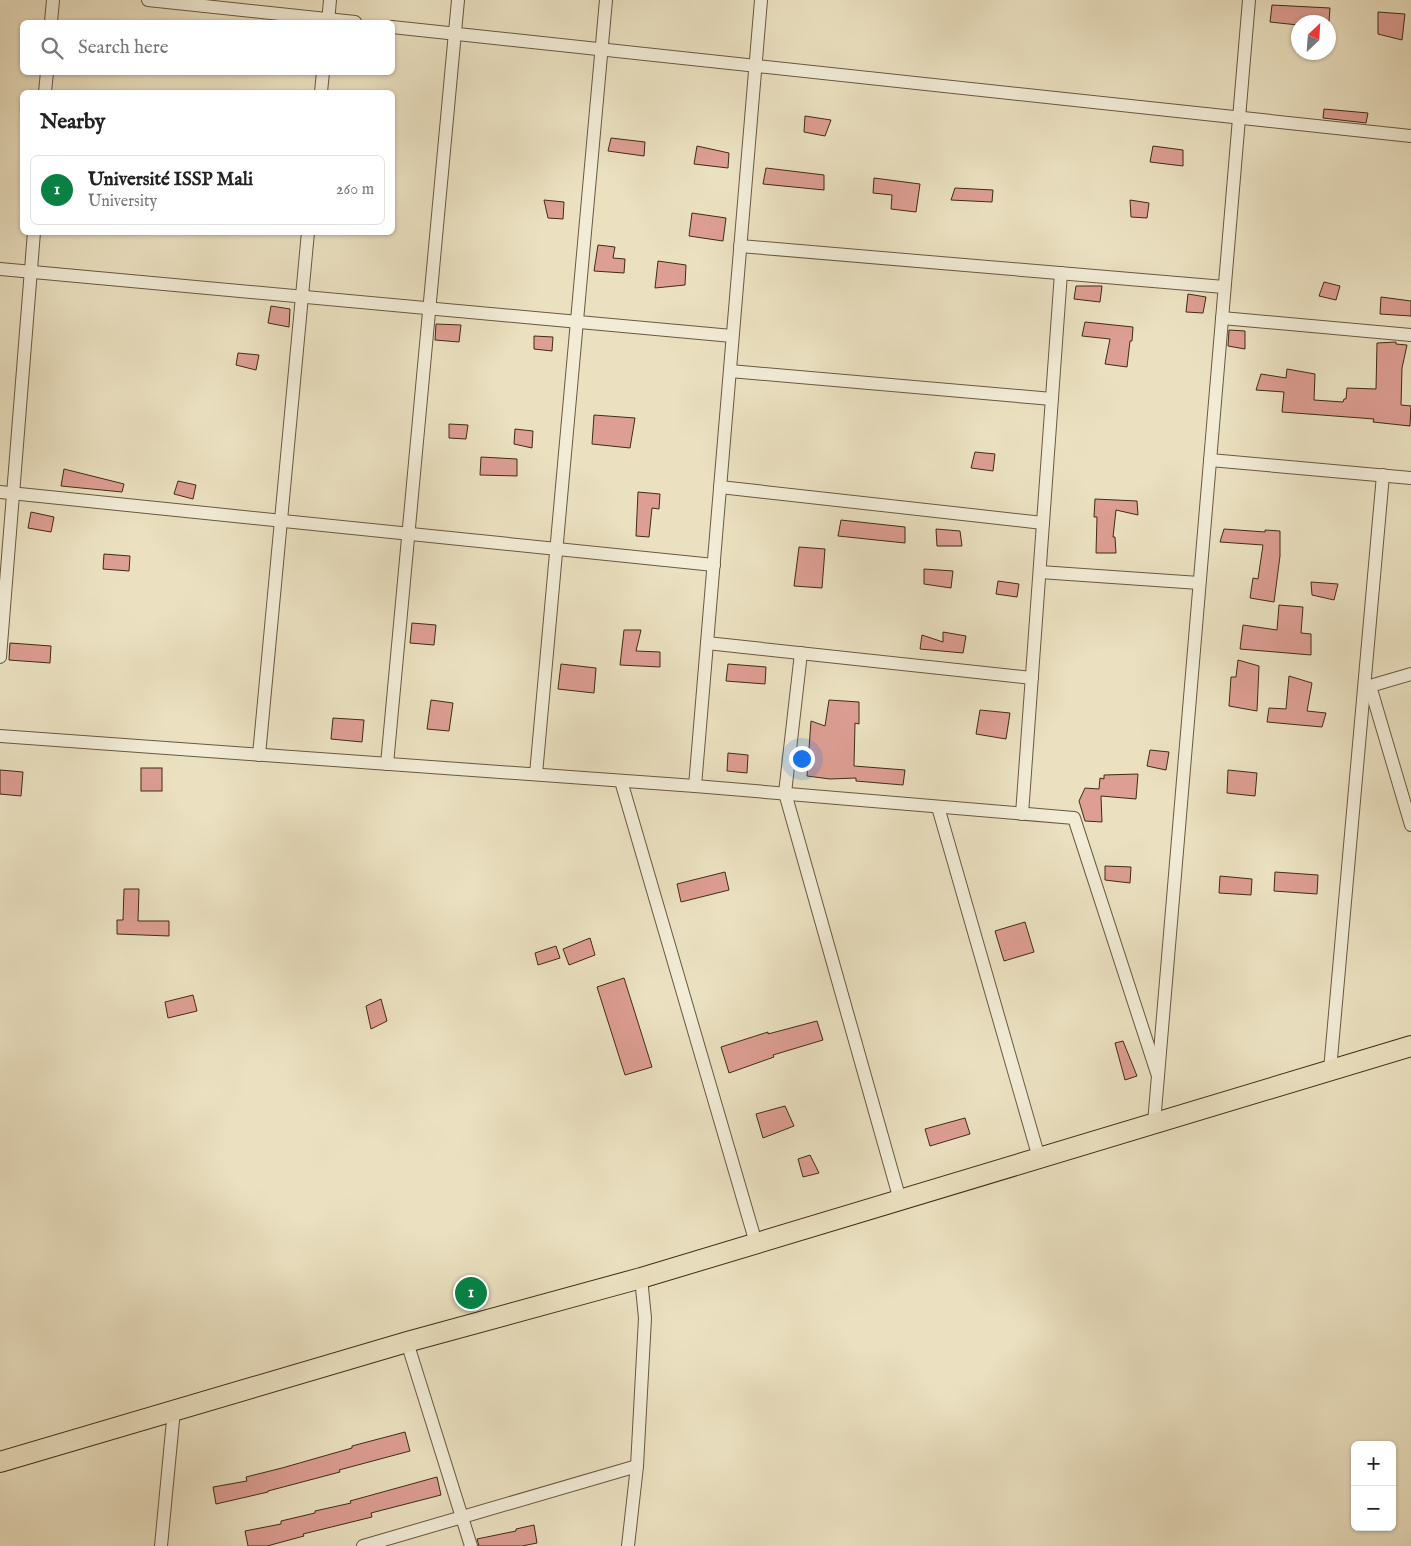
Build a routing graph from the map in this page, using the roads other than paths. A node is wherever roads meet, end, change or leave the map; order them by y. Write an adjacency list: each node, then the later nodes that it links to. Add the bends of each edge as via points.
1 (53, 0): 8 (street)
2 (148, 0): 9 (street)
3 (330, 0): 10 (street)
4 (458, 0): 12 (street)
5 (606, 0): 13 (street)
6 (761, 0): 14 (street)
7 (1249, 0): 19 (street)
8 (51, 20)
9 (319, 20)
10 (328, 20)
11 (395, 26): 12 (street)
12 (455, 33): 13 (street); 29 (street)
13 (602, 49): 14 (street); 31 (street)
14 (756, 66): 19 (street); 23 (street)
15 (47, 75): 17 (street)
16 (323, 75): 18 (street)
17 (46, 90)
18 (321, 90)
19 (1239, 118): 20 (street); 27 (street)
20 (1411, 136)
21 (34, 235): 25 (street)
22 (308, 235): 28 (street)
23 (740, 246): 26 (street); 33 (street)
24 (0, 269): 25 (street)
25 (31, 272): 28 (street); 41 (street)
26 (1061, 273): 27 (street); 35 (street)
27 (1224, 288): 30 (street)
28 (302, 296): 29 (street); 42 (street)
29 (430, 308): 31 (street); 44 (street)
30 (1222, 318): 32 (street); 36 (street)
31 (577, 322): 33 (street); 45 (street)
32 (1411, 335)
33 (732, 336): 34 (street)
34 (730, 371): 35 (street); 39 (street)
35 (1052, 399): 43 (street)
36 (1210, 460): 37 (street); 48 (street)
37 (1383, 475): 38 (street); 65 (street)
38 (1411, 478)
39 (720, 487): 43 (street); 46 (street)
40 (0, 492): 41 (street)
41 (13, 494): 42 (street); 51 (street)
42 (281, 521): 44 (street); 55 (street)
43 (1043, 524): 47 (street)
44 (409, 534): 45 (street); 56 (street)
45 (556, 549): 46 (street); 57 (street)
46 (714, 565): 49 (street)
47 (1040, 572): 48 (street); 53 (street)
48 (1200, 583): 66 (street)
49 (707, 643): 50 (street); 59 (street)
50 (801, 653): 53 (street); 60 (street)
51 (0, 657)
52 (1411, 674): 63 (street, via 1370,686)
53 (1032, 678): 62 (street)
54 (0, 736): 55 (street)
55 (260, 755): 56 (street)
56 (387, 764): 57 (street)
57 (536, 774): 58 (street)
58 (621, 781): 59 (street); 70 (street)
59 (695, 786): 60 (street)
60 (785, 793): 61 (street); 69 (street)
61 (938, 806): 62 (street); 68 (street)
62 (1022, 814): 66 (street, via 1074,818)
63 (1411, 826)
64 (1411, 1046): 65 (main road)
65 (1330, 1070): 67 (main road)
66 (1158, 1076): 67 (street)
67 (1154, 1123): 68 (main road)
68 (1039, 1158): 69 (main road)
69 (900, 1200): 70 (main road)
70 (756, 1243): 71 (main road)
71 (641, 1278): 72 (main road); 75 (street, via 645,1318)
72 (407, 1342): 73 (main road); 76 (street)
73 (174, 1410): 74 (main road); 77 (street)
74 (0, 1462)
75 (637, 1466): 76 (street); 80 (street)
76 (462, 1517): 78 (street); 79 (street)
77 (161, 1546)
78 (363, 1546)
79 (470, 1546)
80 (628, 1546)

